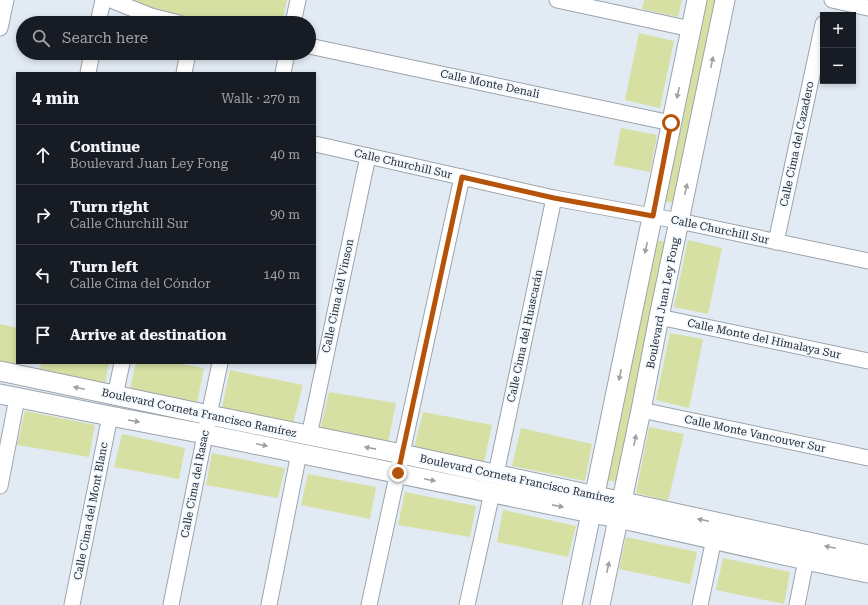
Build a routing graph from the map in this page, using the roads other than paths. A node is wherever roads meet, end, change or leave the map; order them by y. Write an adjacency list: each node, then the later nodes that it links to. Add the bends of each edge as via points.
1 (6, 0): 15 (street)
2 (103, 0): 12 (street)
3 (111, 0): 13 (street)
4 (298, 0): 14 (street)
5 (557, 0): 16 (street)
6 (697, 0): 16 (street)
7 (725, 0): 31 (street, Boulevard Juan Ley Fong, one-way to 7)
8 (828, 0): 11 (street)
9 (832, 0): 10 (street)
10 (868, 8)
11 (826, 12)
12 (100, 16)
13 (151, 16)
14 (295, 16)
15 (0, 28)
16 (691, 29): 25 (street, one-way to 25)
17 (820, 38): 32 (street, Calle Cima del Cazadero)
18 (316, 47): 25 (street, Calle Monte Denali)
19 (91, 60): 22 (street)
20 (187, 60): 23 (street)
21 (286, 60): 24 (street)
22 (88, 72)
23 (184, 72)
24 (283, 72)
25 (671, 123): 30 (street)
26 (316, 144): 27 (street, Calle Churchill Sur)
27 (368, 156): 28 (street, Calle Churchill Sur); 46 (street, Calle Cima del Vinson)
28 (462, 177): 29 (street, Calle Churchill Sur); 48 (street)
29 (554, 198): 30 (street, Calle Churchill Sur); 51 (street, Calle Cima del Huascarán)
30 (653, 216): 31 (street, Calle Churchill Sur); 54 (street, one-way to 54)
31 (679, 221): 32 (street, Calle Churchill Sur); 34 (street, Boulevard Juan Ley Fong)
32 (776, 242): 33 (street, Calle Churchill Sur)
33 (868, 261)
34 (659, 317): 35 (street, Calle Monte del Himalaya Sur); 42 (street, Boulevard Juan Ley Fong)
35 (868, 361)
36 (122, 364): 41 (street)
37 (220, 364): 43 (street, Calle Cima del Rasac)
38 (25, 370): 39 (street, Boulevard Corneta Francisco Ramírez); 41 (street, Boulevard Corneta Francisco Ramírez, one-way to 38)
39 (0, 371)
40 (9, 396): 44 (street, Boulevard Corneta Francisco Ramírez); 52 (street)
41 (115, 396): 43 (street, Boulevard Corneta Francisco Ramírez)
42 (641, 410): 49 (street, Calle Monte Vancouver Sur); 55 (street, Boulevard Juan Ley Fong, one-way to 42)
43 (209, 415): 45 (street, Calle Cima del Rasac); 46 (street, Boulevard Corneta Francisco Ramírez)
44 (110, 416): 45 (street, Boulevard Corneta Francisco Ramírez, one-way to 45); 60 (street, Calle Cima del Mont Blanc)
45 (205, 434): 47 (street, Boulevard Corneta Francisco Ramírez, one-way to 47); 61 (street, Calle Cima del Rasac)
46 (309, 436): 48 (street, Boulevard Corneta Francisco Ramírez, one-way to 46)
47 (299, 453): 50 (street, Boulevard Corneta Francisco Ramírez); 62 (street)
48 (402, 454): 50 (street); 51 (street, Boulevard Corneta Francisco Ramírez)
49 (868, 458)
50 (398, 473): 53 (street, Boulevard Corneta Francisco Ramírez, one-way to 53); 63 (street)
51 (496, 474): 54 (street, Boulevard Corneta Francisco Ramírez)
52 (0, 486)
53 (492, 493): 54 (street, Boulevard Corneta Francisco Ramírez, one-way to 54); 64 (street)
54 (593, 505): 55 (street, Boulevard Corneta Francisco Ramírez); 65 (street)
55 (620, 510): 56 (street, Boulevard Corneta Francisco Ramírez); 57 (street, Boulevard Corneta Francisco Ramírez, one-way to 55); 66 (street, Boulevard Juan Ley Fong, one-way to 55)
56 (714, 539): 58 (street, Boulevard Corneta Francisco Ramírez); 67 (street)
57 (868, 555)
58 (806, 560): 59 (street, Boulevard Corneta Francisco Ramírez); 68 (street)
59 (868, 573)
60 (72, 605)
61 (171, 605)
62 (268, 605)
63 (369, 605)
64 (467, 605)
65 (572, 605)
66 (600, 605)
67 (700, 605)
68 (796, 605)

